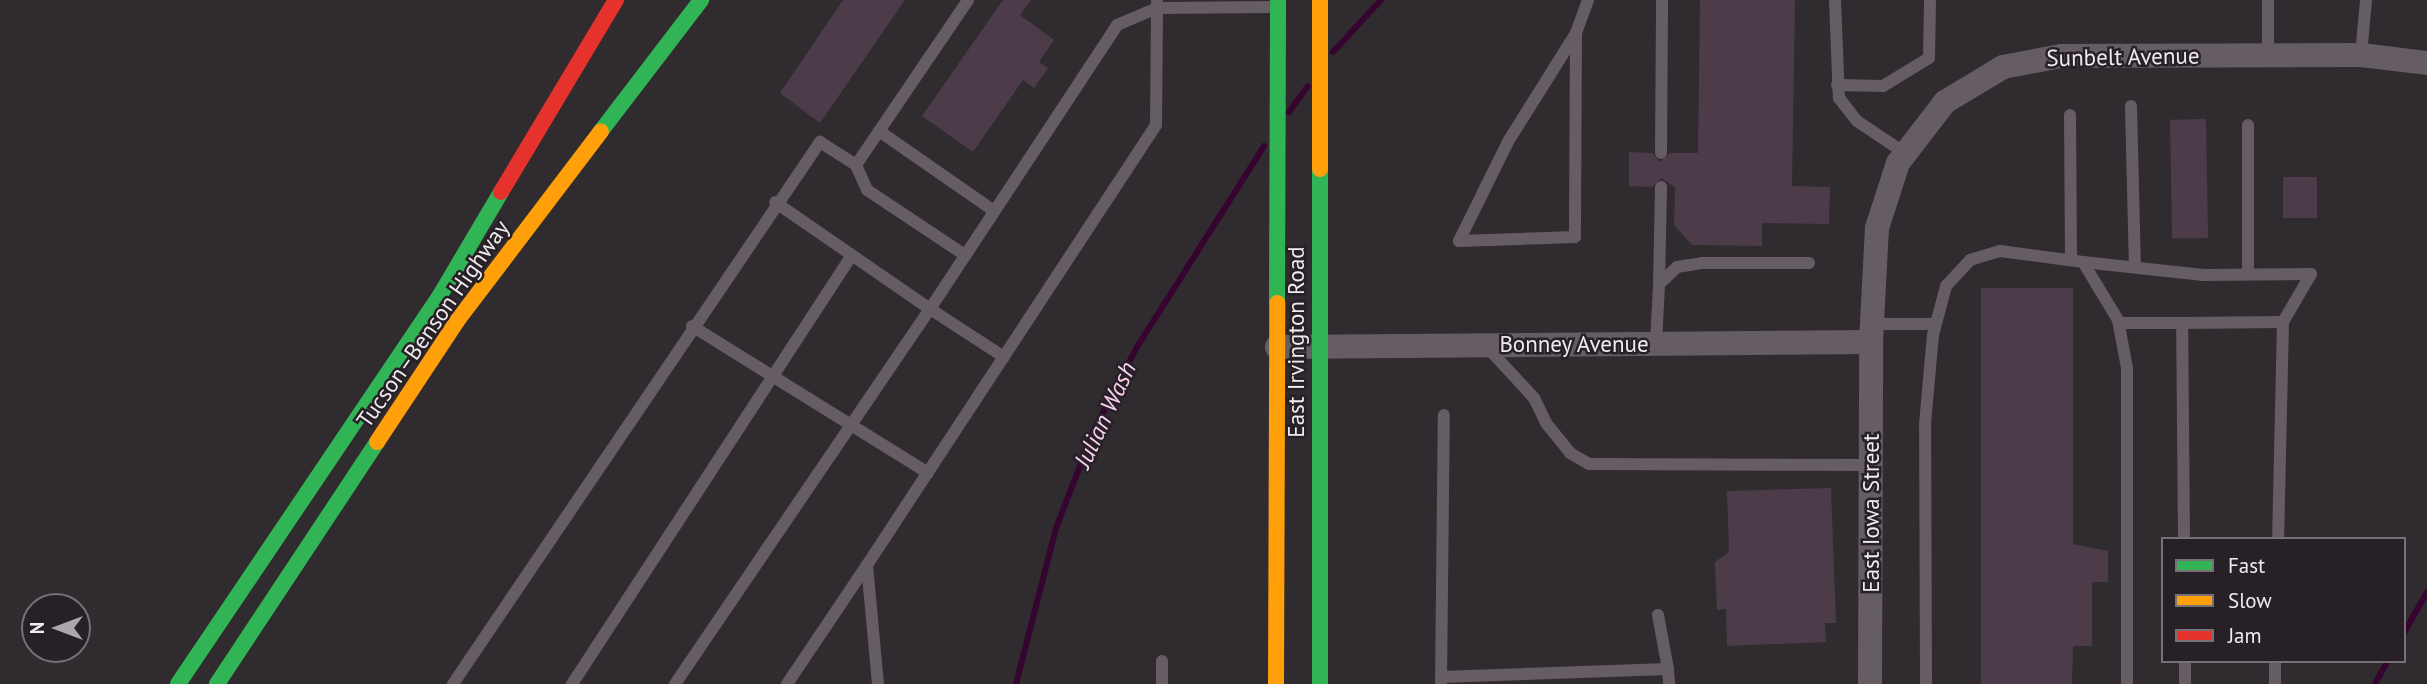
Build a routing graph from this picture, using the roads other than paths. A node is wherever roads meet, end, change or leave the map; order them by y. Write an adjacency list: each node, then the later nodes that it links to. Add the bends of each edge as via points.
1 (616, 0): 61 (main road, Tucson–Benson Highway, via 439,297)
2 (701, 0): 62 (main road, Tucson–Benson Highway, via 457,321)
3 (968, 0): 21 (lane)
4 (1320, 0): 45 (main road, East Irvington Road)
5 (1588, 0): 13 (lane)
6 (1662, 0): 22 (lane)
7 (1835, 0): 17 (lane)
8 (1930, 0): 17 (lane, via 1929,58 1883,86)
9 (2268, 0): 14 (lane)
10 (2366, 0): 15 (lane)
11 (1157, 4): 12 (lane); 27 (lane, via 1117,25); 46 (lane, via 1156,125)
12 (1278, 4): 44 (main road, East Irvington Road)
13 (1576, 33): 13 (lane, via 1575,237 1459,241 1509,140)
14 (2268, 55): 15 (street, Sunbelt Avenue); 23 (street, Sunbelt Avenue, via 2061,56 2003,67 1945,102)
15 (2361, 55): 16 (street, Sunbelt Avenue)
16 (2427, 62)
17 (1837, 85): 23 (lane, via 1839,98 1857,121)
18 (2130, 106): 32 (lane)
19 (2070, 115): 30 (lane)
20 (2248, 125): 33 (lane)
21 (879, 131): 24 (lane); 27 (lane)
22 (1661, 153)
23 (1905, 153): 41 (street, Sunbelt Avenue, via 1884,195 1877,228)
24 (856, 165): 26 (lane, via 820,142); 29 (lane, via 867,190)
25 (1661, 187): 34 (lane)
26 (775, 202): 28 (lane); 40 (lane)
27 (994, 211): 29 (lane)
28 (852, 255): 35 (lane); 47 (lane)
29 (965, 255): 35 (lane)
30 (2077, 260): 32 (lane); 37 (lane); 39 (lane, via 2000,251 1970,260 1946,286)
31 (1810, 263): 34 (lane, via 1688,264 1677,267)
32 (2135, 267): 33 (lane)
33 (2248, 274): 36 (lane, via 2311,274)
34 (1659, 284): 42 (lane)
35 (930, 309): 46 (lane); 49 (lane)
36 (2283, 322): 38 (lane); 53 (lane)
37 (2119, 323): 38 (lane); 74 (lane, via 2127,368)
38 (2182, 323): 52 (lane)
39 (1935, 324): 41 (lane); 73 (lane, via 1925,424)
40 (692, 326): 47 (lane); 63 (lane)
41 (1871, 333): 42 (street, Bonney Avenue); 50 (street, East Iowa Street)
42 (1656, 344): 43 (street, Bonney Avenue)
43 (1485, 345): 45 (street, Bonney Avenue); 50 (lane, via 1534,398 1546,423 1570,453 1589,464)
44 (1277, 347): 45 (street, Bonney Avenue); 69 (main road, East Irvington Road)
45 (1319, 347): 70 (main road, East Irvington Road)
46 (1004, 357): 51 (lane)
47 (770, 375): 49 (lane); 64 (lane)
48 (1444, 415): 60 (lane)
49 (850, 425): 51 (lane); 65 (lane)
50 (1871, 466): 72 (street, East Iowa Street)
51 (928, 473): 54 (lane)
52 (2184, 537)
53 (2278, 537)
54 (867, 565): 66 (lane); 67 (lane)
55 (1658, 615): 59 (lane)
56 (1162, 661): 68 (lane)
57 (2185, 663): 75 (lane)
58 (2275, 663): 76 (lane)
59 (1668, 669): 60 (lane); 71 (lane)
60 (1441, 681)
61 (178, 684)
62 (217, 684)
63 (453, 684)
64 (572, 684)
65 (675, 684)
66 (787, 684)
67 (878, 684)
68 (1162, 684)
69 (1276, 684)
70 (1320, 684)
71 (1669, 684)
72 (1870, 684)
73 (1926, 684)
74 (2127, 684)
75 (2185, 684)
76 (2275, 684)

